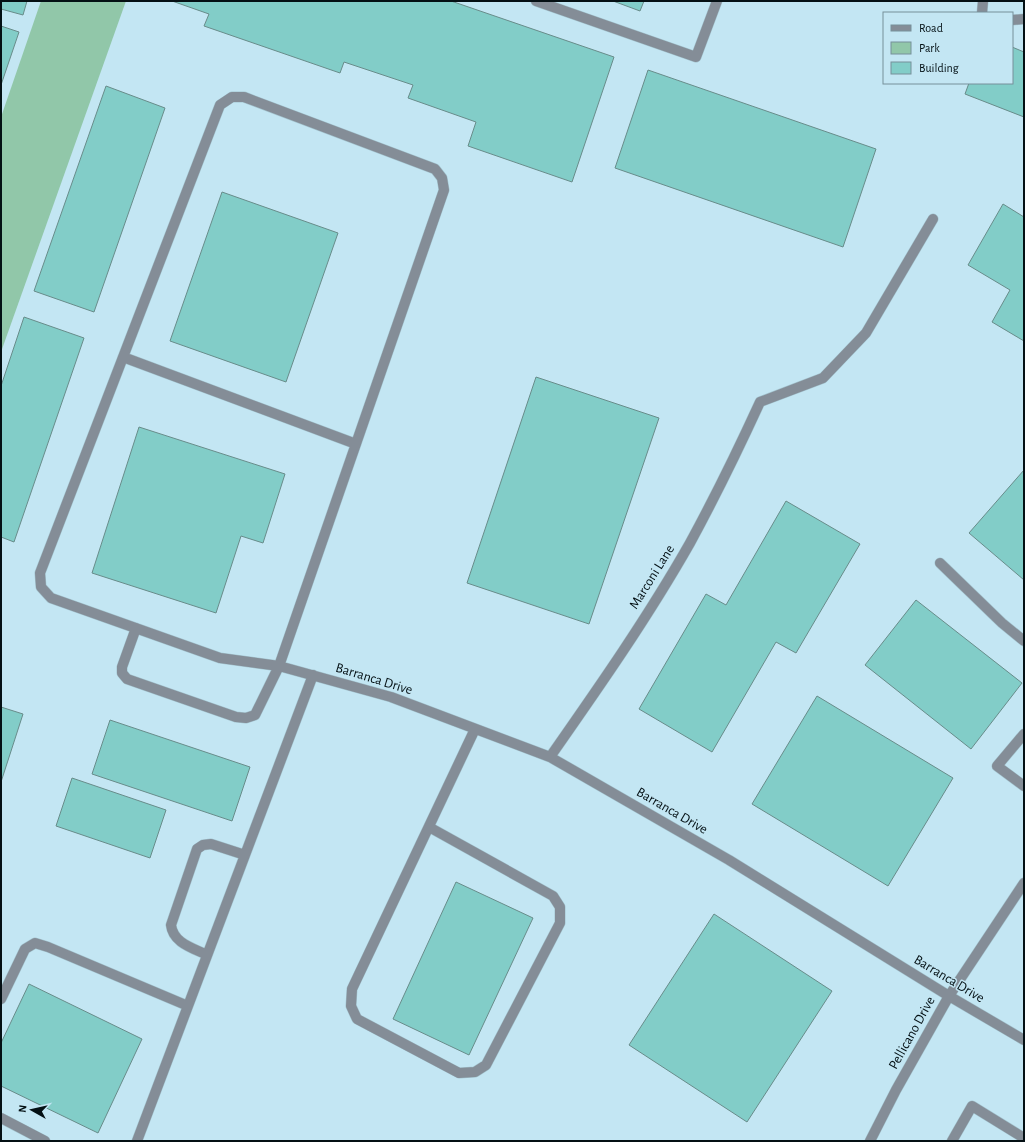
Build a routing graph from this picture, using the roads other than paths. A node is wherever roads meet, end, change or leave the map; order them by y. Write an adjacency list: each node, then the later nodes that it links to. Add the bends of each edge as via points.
1 (536, 1): 2 (street, via 696,57)
2 (717, 1)
3 (983, 1): 4 (street)
4 (982, 12)
5 (1024, 18): 6 (street)
6 (1013, 20)
7 (933, 219): 17 (street, Marconi Lane, via 866,333 823,378 760,402 727,473 689,544 600,686)
8 (123, 357): 9 (street); 9 (street, Barranca Drive, via 220,105 232,97 244,97 303,119 435,169 442,178 444,190); 11 (street, Barranca Drive, via 40,573 41,587 51,598)
9 (356, 444): 13 (street, Barranca Drive)
10 (940, 563): 12 (street)
11 (136, 628): 13 (street, Barranca Drive, via 220,658); 13 (street, Barranca Drive, via 122,667 122,673 127,679 236,717 246,718 255,715)
12 (1024, 641)
13 (279, 666): 14 (street, Barranca Drive)
14 (313, 675): 15 (street, Barranca Drive, via 391,697); 20 (street)
15 (475, 729): 17 (street, Barranca Drive); 19 (street)
16 (1024, 734): 18 (street, via 997,766)
17 (550, 757): 23 (street, Barranca Drive, via 729,860)
18 (1024, 786)
19 (429, 827): 19 (street, via 352,989 351,1006 357,1019 459,1073 475,1072 486,1065 560,923 560,907 553,896)
20 (245, 855): 22 (street); 22 (street, via 211,844 197,849 170,925 177,940)
21 (1024, 883): 23 (street, Pellicano Drive)
22 (207, 955): 25 (street)
23 (949, 996): 26 (street, Barranca Drive); 31 (street, Pellicano Drive)
24 (1, 999): 25 (street, via 25,949 35,943)
25 (188, 1006): 30 (street)
26 (1024, 1040)
27 (1, 1118): 29 (street)
28 (1024, 1138): 32 (street, via 972,1106)
29 (45, 1141)
30 (136, 1141)
31 (870, 1141)
32 (952, 1141)

